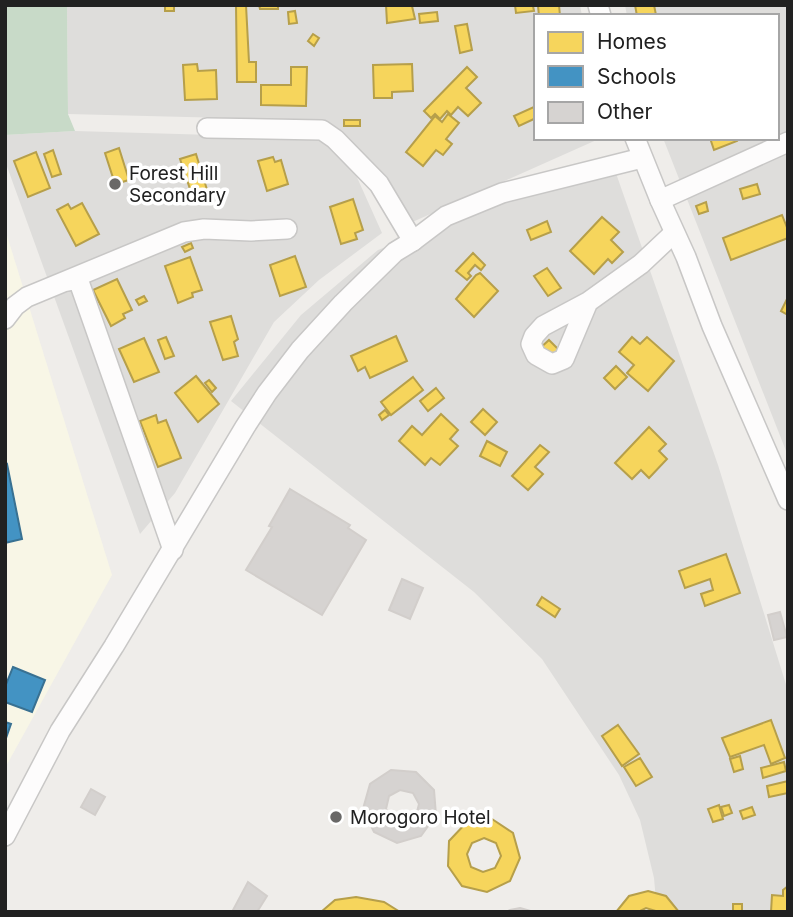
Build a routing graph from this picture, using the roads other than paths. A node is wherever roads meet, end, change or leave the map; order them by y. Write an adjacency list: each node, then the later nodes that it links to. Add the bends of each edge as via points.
1 (207, 128): 8 (street, via 322,130 379,184)
2 (636, 140): 4 (street)
3 (788, 142): 5 (street)
4 (642, 158): 5 (street); 8 (street, via 483,200 446,216)
5 (660, 200): 7 (street)
6 (287, 229): 9 (street, via 184,232)
7 (674, 233): 10 (street, via 641,264); 12 (street)
8 (413, 241): 13 (street, via 395,252 300,350 245,427)
9 (68, 281): 11 (street, via 27,297); 13 (street, via 78,279)
10 (588, 302)
11 (5, 319)
12 (788, 500)
13 (173, 550): 14 (street, via 60,731)
14 (5, 836)

